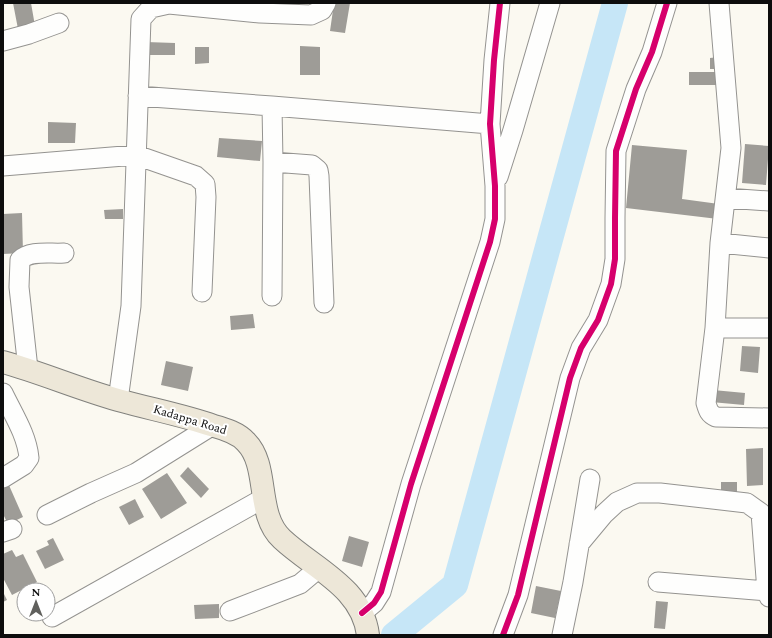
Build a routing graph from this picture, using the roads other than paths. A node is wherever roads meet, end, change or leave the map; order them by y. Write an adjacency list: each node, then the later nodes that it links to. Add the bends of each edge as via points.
1 (326, 3): 6 (street, via 322,10 311,15)
2 (500, 3): 11 (street)
3 (550, 3): 15 (street)
4 (667, 3): 44 (street, via 616,151 616,259 611,284 598,320 581,348 570,378 518,595)
5 (719, 3): 16 (street, via 731,148)
6 (260, 8): 9 (street, via 169,4 151,8 141,19)
7 (59, 23): 8 (street)
8 (3, 41)
9 (138, 96): 10 (street); 12 (street)
10 (272, 106): 11 (street); 13 (street)
11 (490, 124): 15 (street)
12 (136, 155): 14 (street); 22 (street, via 196,176 205,184); 30 (street, via 131,306)
13 (274, 162): 23 (street); 24 (street, via 312,165 318,170)
14 (3, 166)
15 (496, 186): 43 (street, via 495,219 490,242 411,484 381,592)
16 (726, 198): 17 (street); 18 (street)
17 (769, 201)
18 (720, 243): 19 (street); 25 (street)
19 (769, 248)
20 (64, 253): 21 (street, via 24,256 20,260)
21 (11, 287): 28 (street)
22 (202, 292)
23 (272, 296)
24 (324, 303)
25 (715, 328): 26 (street); 31 (street, via 706,403 710,415)
26 (769, 328)
27 (3, 362): 28 (main road, Kadappa Road)
28 (28, 369): 30 (main road, Kadappa Road)
29 (3, 393): 33 (street, via 30,458 24,465)
30 (118, 400): 32 (main road, Kadappa Road)
31 (769, 418)
32 (213, 425): 35 (main road, Kadappa Road, via 231,432 246,442 256,457); 36 (street, via 136,473)
33 (3, 478)
34 (590, 479): 37 (street)
35 (264, 498): 38 (main road, Kadappa Road, via 272,524 281,538); 42 (street)
36 (47, 515)
37 (579, 544): 40 (street, via 617,502 637,493 660,493 747,503 761,513); 45 (street)
38 (319, 568): 41 (street, via 300,584); 43 (main road, Kadappa Road, via 353,597)
39 (658, 582): 40 (street)
40 (768, 594)
41 (230, 611)
42 (56, 615)
43 (366, 625)
44 (503, 635)
45 (562, 635)

